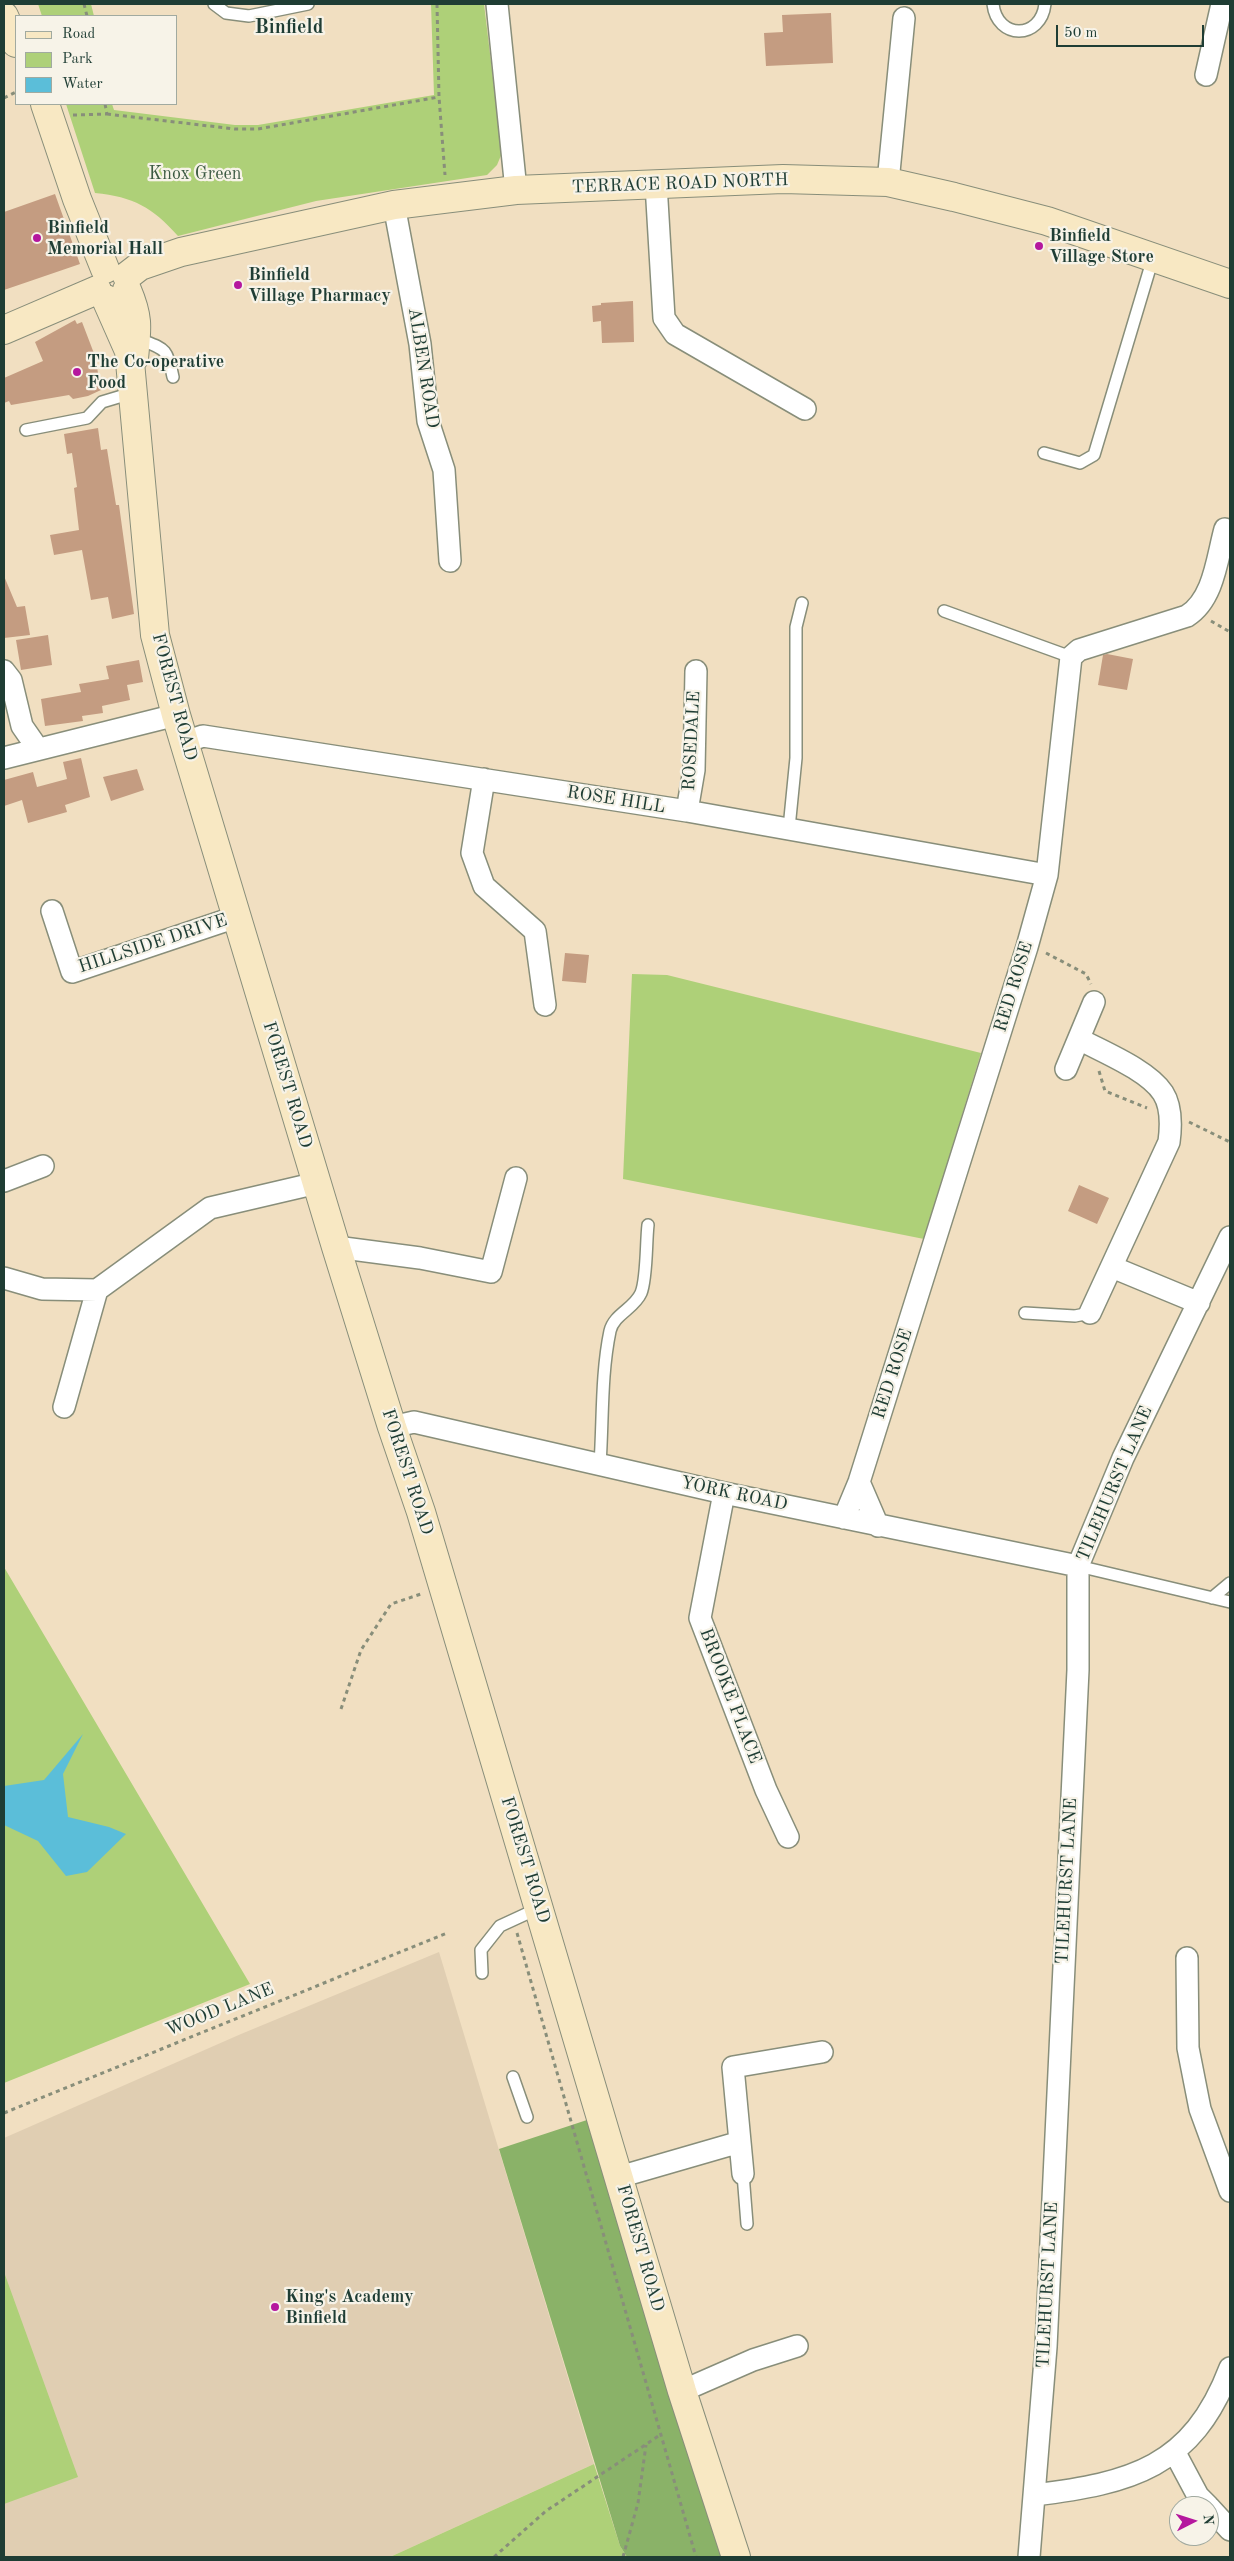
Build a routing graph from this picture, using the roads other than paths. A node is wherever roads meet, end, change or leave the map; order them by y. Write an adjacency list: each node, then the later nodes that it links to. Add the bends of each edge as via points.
1 (214, 4): 2 (lane, via 226,14 249,16)
2 (308, 4)
3 (497, 4): 16 (street)
4 (993, 4): 5 (lane, via 994,12 1003,25 1018,31 1026,30 1040,20)
5 (1044, 4)
6 (1222, 4): 12 (street)
7 (4, 16): 10 (main road)
8 (904, 18): 14 (street)
9 (4, 36): 11 (main road)
10 (15, 42)
11 (15, 43)
12 (1206, 75)
13 (52, 118): 20 (main road, FOREST ROAD, via 77,199)
14 (888, 182): 15 (main road, TERRACE ROAD NORTH, via 783,179); 18 (main road, TERRACE ROAD NORTH, via 1047,221)
15 (656, 184): 16 (main road, TERRACE ROAD NORTH); 25 (street, via 664,318 675,334)
16 (516, 190): 17 (main road, TERRACE ROAD NORTH)
17 (394, 205): 20 (main road, TERRACE ROAD NORTH, via 181,252 140,266); 29 (street, ALBEN ROAD, via 420,344 428,421 444,470)
18 (1153, 258): 19 (main road, TERRACE ROAD NORTH); 27 (lane, via 1094,455 1080,463)
19 (1230, 284)
20 (113, 285): 21 (main road, TERRACE ROAD NORTH); 22 (main road, FOREST ROAD, via 136,312); 24 (main road, FOREST ROAD)
21 (4, 330)
22 (136, 338): 23 (lane, via 163,349 169,356); 24 (main road, FOREST ROAD)
23 (173, 377)
24 (133, 384): 26 (lane, via 102,402 87,418); 35 (main road, FOREST ROAD, via 155,635)
25 (805, 409)
26 (26, 430)
27 (1044, 453)
28 (1225, 530): 32 (street, via 1205,599 1194,612 1080,650)
29 (450, 561)
30 (802, 603): 41 (lane, via 796,627 796,758)
31 (944, 611): 32 (lane)
32 (1071, 657): 42 (street, RED ROSE)
33 (4, 671): 37 (street, via 10,680 22,726)
34 (696, 671): 40 (street, ROSEDALE, via 694,770)
35 (176, 714): 36 (main road, FOREST ROAD); 37 (street)
36 (185, 742): 39 (street, ROSE HILL, via 204,736); 44 (main road, FOREST ROAD)
37 (38, 749): 38 (street)
38 (4, 758)
39 (484, 779): 40 (street, ROSE HILL); 46 (street, via 472,853 484,886 535,932)
40 (687, 811): 41 (street, ROSE HILL)
41 (789, 828): 42 (street, ROSE HILL)
42 (1047, 875): 65 (street, RED ROSE)
43 (52, 911): 44 (street, HILLSIDE DRIVE, via 72,972)
44 (236, 916): 52 (main road, FOREST ROAD)
45 (1094, 1002): 47 (street)
46 (545, 1005)
47 (1079, 1039): 48 (street); 56 (street, via 1138,1070 1164,1094 1171,1122 1168,1142)
48 (1066, 1069)
49 (43, 1166): 51 (street)
50 (516, 1178): 55 (street, via 491,1272 420,1258)
51 (4, 1181)
52 (317, 1182): 55 (main road, FOREST ROAD); 58 (street, via 210,1208)
53 (648, 1225): 64 (lane, via 641,1293 633,1306 614,1320 611,1329)
54 (1230, 1236): 59 (street, TILEHURST LANE)
55 (336, 1247): 63 (main road, FOREST ROAD)
56 (1112, 1267): 59 (street); 61 (street)
57 (4, 1278): 58 (street, via 42,1288)
58 (98, 1290): 62 (street)
59 (1199, 1303): 69 (street, TILEHURST LANE, via 1122,1458)
60 (1025, 1313): 61 (lane, via 1075,1316)
61 (1090, 1313)
62 (64, 1407)
63 (392, 1428): 64 (street, YORK ROAD, via 414,1422); 74 (main road, FOREST ROAD, via 421,1512)
64 (600, 1464): 66 (street, YORK ROAD)
65 (859, 1482): 67 (street, RED ROSE); 68 (street)
66 (724, 1492): 67 (street, YORK ROAD); 73 (street, BROOKE PLACE, via 700,1618 766,1790)
67 (844, 1518): 68 (street, YORK ROAD)
68 (878, 1526): 69 (street, YORK ROAD)
69 (1078, 1566): 71 (lane); 89 (street, TILEHURST LANE, via 1078,1670 1046,2347)
70 (1230, 1583): 71 (lane)
71 (1212, 1598): 72 (lane)
72 (1230, 1602)
73 (788, 1837)
74 (539, 1908): 76 (lane, via 500,1926 481,1950); 82 (main road, FOREST ROAD)
75 (1187, 1958): 83 (street, via 1188,2048 1200,2109)
76 (482, 1973)
77 (822, 2052): 80 (street, via 733,2067)
78 (513, 2077): 79 (lane)
79 (527, 2118)
80 (740, 2142): 81 (street); 82 (street)
81 (743, 2174): 84 (lane)
82 (619, 2177): 87 (main road, FOREST ROAD)
83 (1230, 2191)
84 (748, 2224)
85 (797, 2346): 87 (street, via 753,2360)
86 (1230, 2368): 88 (street, via 1195,2431)
87 (682, 2391): 93 (main road, FOREST ROAD)
88 (1174, 2451): 89 (street, via 1132,2476 1090,2488); 90 (street)
89 (1034, 2495): 94 (street, TILEHURST LANE)
90 (1198, 2496)
91 (1219, 2518): 92 (street)
92 (1230, 2530)
93 (736, 2557)
94 (1029, 2557)

